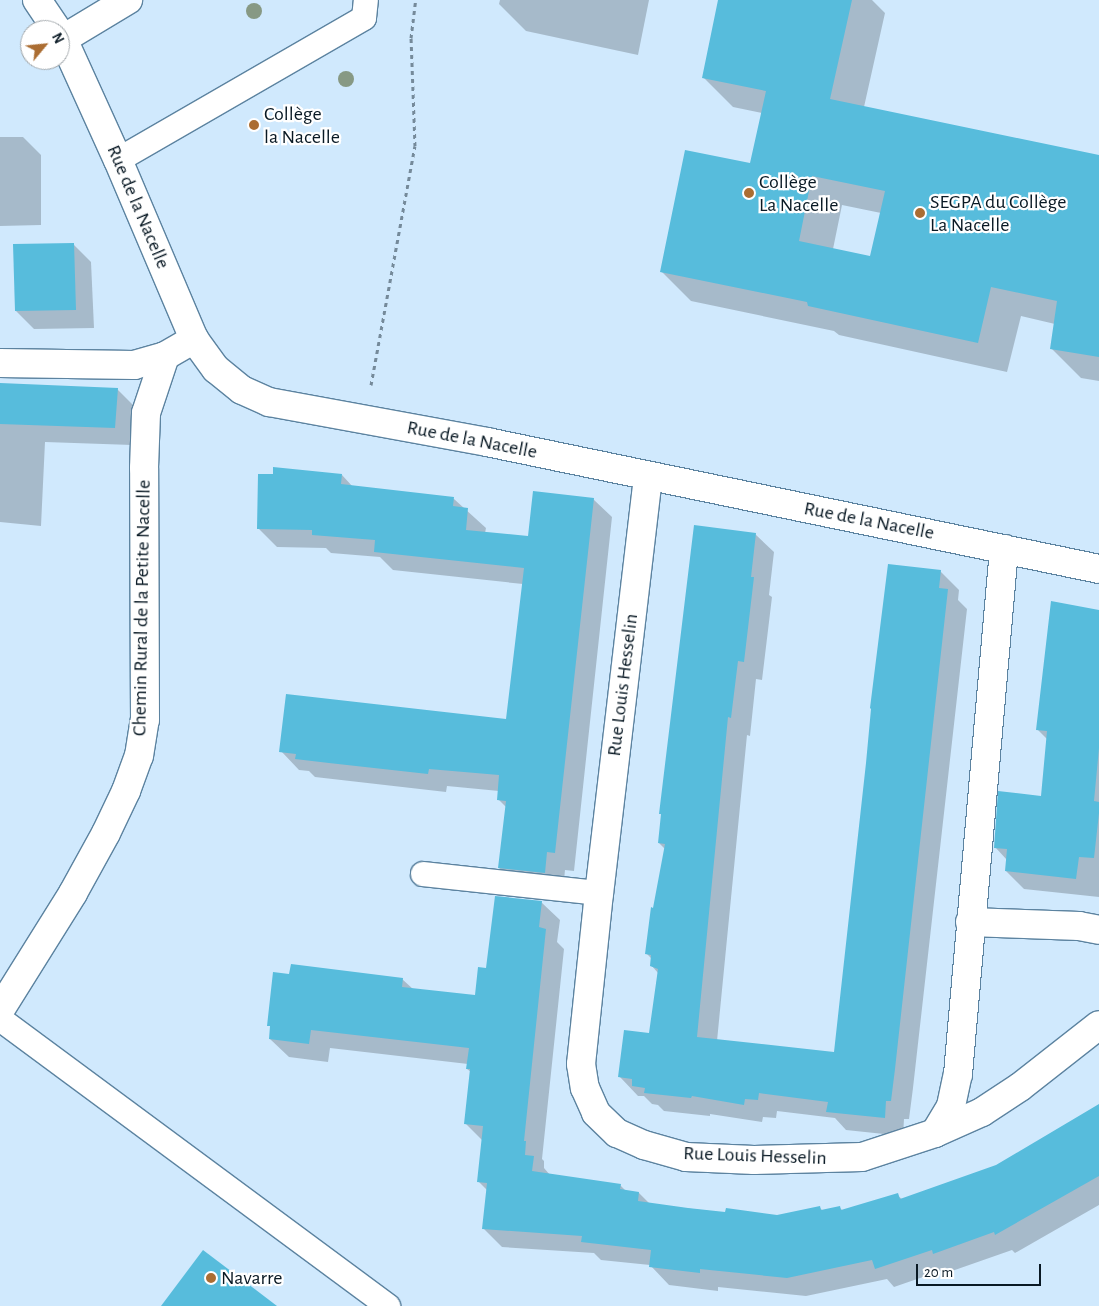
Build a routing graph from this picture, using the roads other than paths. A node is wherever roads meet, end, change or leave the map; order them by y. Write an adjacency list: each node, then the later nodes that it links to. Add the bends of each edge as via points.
1 (37, 0): 4 (street, Rue de la Nacelle)
2 (128, 0): 5 (street)
3 (366, 0): 7 (lane, via 364,18)
4 (51, 20)
5 (70, 29)
6 (70, 56): 7 (street, Rue de la Nacelle)
7 (118, 160): 8 (street, Rue de la Nacelle)
8 (194, 339): 9 (street); 11 (street, Rue de la Nacelle, via 216,370 269,402 365,418)
9 (165, 356): 10 (street, via 134,364); 18 (street, Chemin Rural de la Petite Nacelle, via 146,413 145,720 139,756 122,799 78,884)
10 (0, 363)
11 (648, 477): 12 (street, Rue de la Nacelle); 15 (street, Rue Louis Hesselin)
12 (1004, 549): 13 (street, Rue de la Nacelle); 16 (street)
13 (1099, 569)
14 (423, 874): 15 (lane)
15 (598, 892): 21 (street, Rue Louis Hesselin, via 582,1064 585,1088 596,1113 618,1133 644,1145 686,1157 754,1160 862,1157)
16 (970, 922): 17 (street, via 1079,926); 21 (street, via 958,1074 951,1106)
17 (1099, 930)
18 (0, 1010)
19 (0, 1019): 22 (lane)
20 (1099, 1025): 21 (street, Rue Louis Hesselin, via 1020,1087 982,1112)
21 (934, 1133)
22 (388, 1306)

